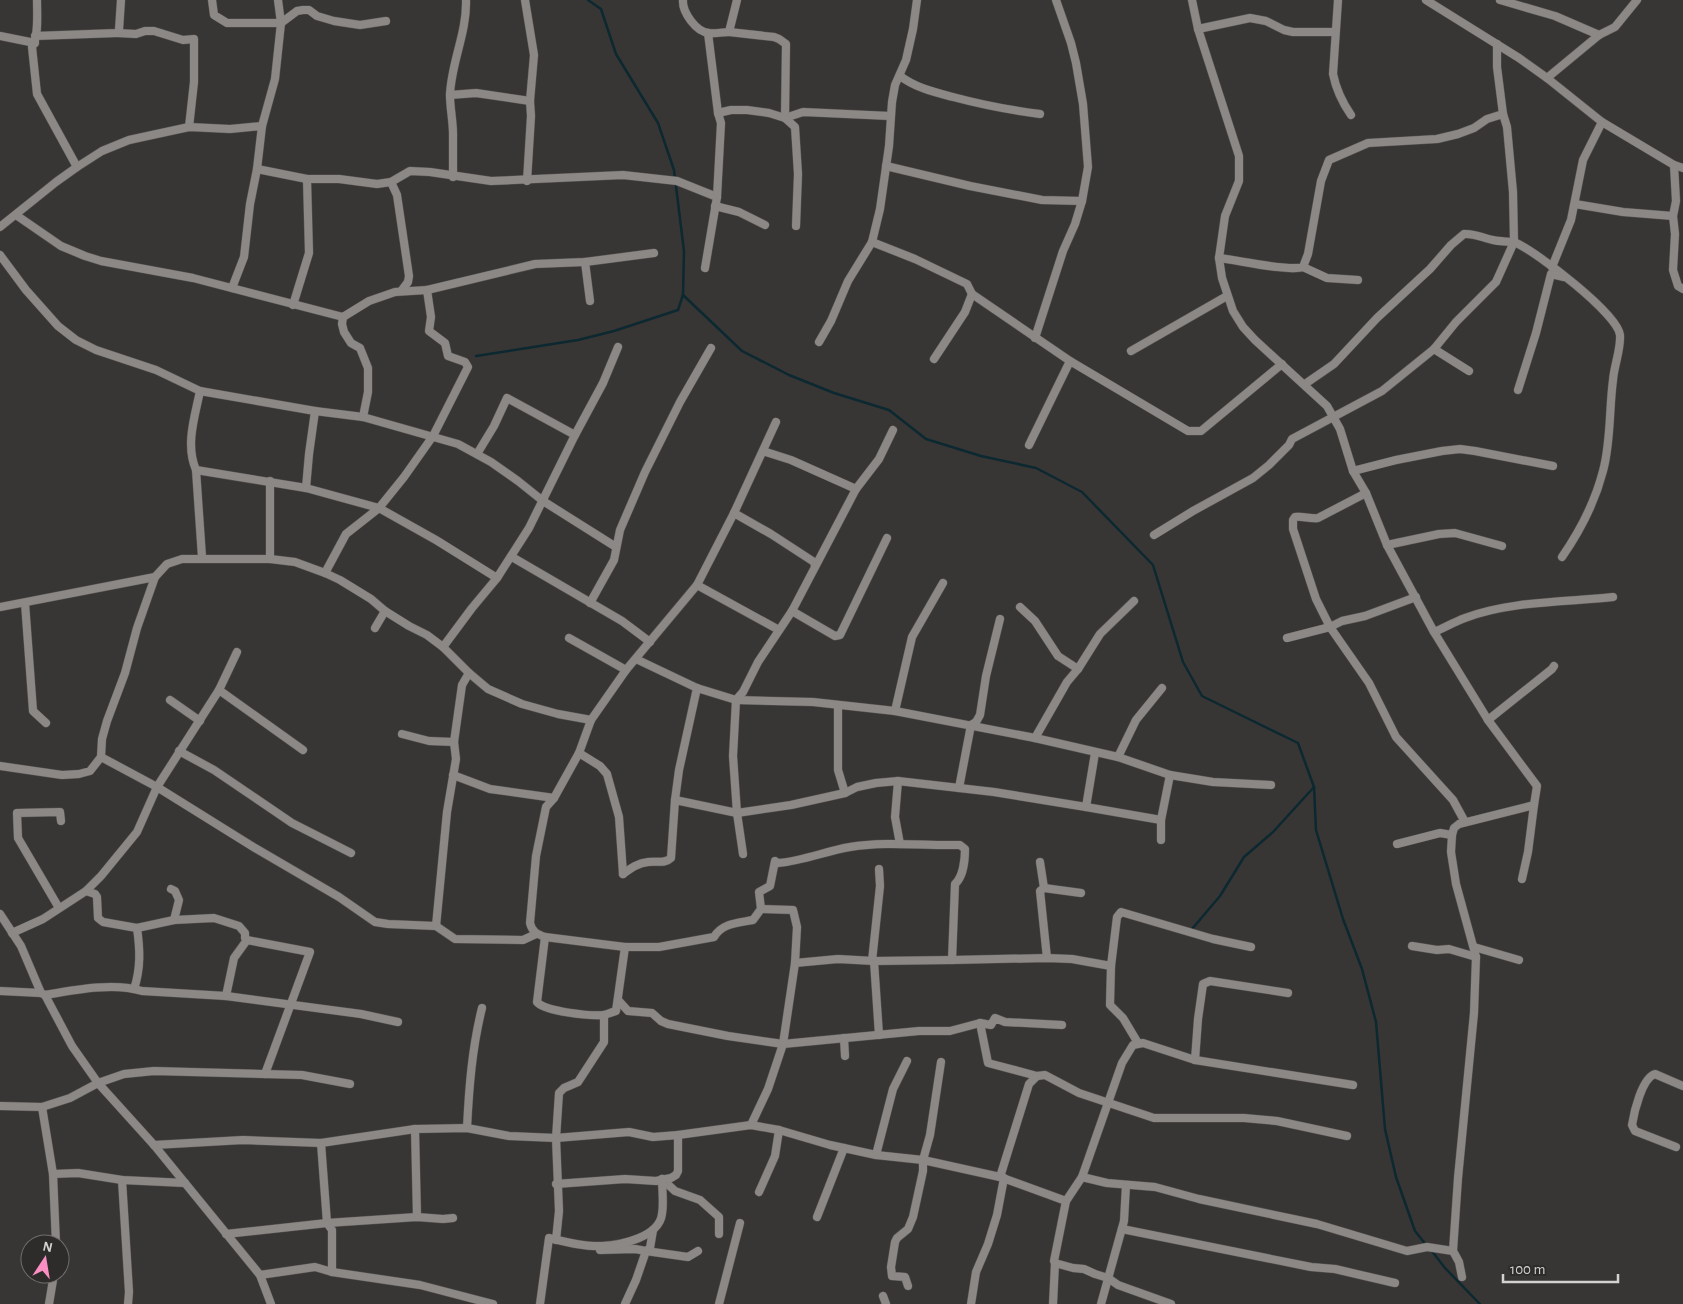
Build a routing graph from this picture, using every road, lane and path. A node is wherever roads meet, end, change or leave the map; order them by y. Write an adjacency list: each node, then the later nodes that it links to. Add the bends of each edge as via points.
1 (36, 0): 25 (street)
2 (120, 0): 21 (street)
3 (212, 0): 17 (street, via 214,15 227,23)
4 (278, 0): 17 (street)
5 (466, 0): 29 (street, via 462,39)
6 (525, 0): 30 (street, via 534,55)
7 (683, 0): 22 (street, via 687,15 696,27)
8 (737, 0): 19 (street)
9 (917, 0): 27 (street, via 910,45)
10 (1056, 0): 52 (street, via 1072,42 1082,104 1088,166)
11 (1192, 0): 18 (street)
12 (1338, 0): 20 (street)
13 (1426, 0): 26 (street)
14 (1500, 0): 23 (street, via 1555,16)
15 (1637, 0): 23 (street, via 1615,26)
16 (386, 21): 17 (street, via 346,24 302,10)
17 (281, 23): 39 (street, via 275,79)
18 (1198, 29): 20 (street, via 1250,18 1293,32); 64 (street, via 1239,156 1239,181 1225,216)
19 (729, 32): 22 (street); 37 (street, via 774,37 786,44)
20 (1335, 32): 35 (street, via 1333,74)
21 (117, 33): 25 (street); 40 (street, via 154,31 183,40 194,39)
22 (708, 33): 32 (street)
23 (1599, 35): 28 (street)
24 (0, 36): 25 (street)
25 (35, 39): 44 (street, via 32,47 37,94)
26 (1497, 44): 28 (street); 34 (street)
27 (900, 76): 33 (street, via 924,90 997,109); 36 (street, via 895,85)
28 (1547, 78): 38 (street)
29 (450, 95): 30 (street, via 476,93); 47 (street)
30 (530, 101): 49 (street)
31 (803, 112): 36 (street); 37 (street); 41 (street)
32 (718, 113): 37 (street, via 746,110); 51 (street, via 721,130)
33 (1040, 114)
34 (1503, 114): 61 (street, via 1513,192); 67 (street, via 1458,134 1437,139 1368,143 1329,160 1321,181)
35 (1351, 115)
36 (890, 116): 43 (street)
37 (785, 118): 41 (street)
38 (1602, 122): 42 (street); 53 (street, via 1583,160)
39 (262, 126): 40 (street, via 230,129); 46 (street)
40 (189, 127): 44 (street, via 129,140 102,151)
41 (795, 127): 58 (street, via 798,174)
42 (1674, 165): 45 (street); 56 (street, via 1676,201)
43 (886, 166): 52 (street, via 1042,200); 60 (street)
44 (77, 167): 55 (street)
45 (1683, 168)
46 (257, 169): 48 (street); 71 (street, via 244,257)
47 (453, 176): 49 (street, via 491,181); 50 (street, via 410,171)
48 (307, 179): 50 (street); 78 (street, via 309,253)
49 (527, 180): 51 (street, via 623,175 673,182)
50 (391, 182): 73 (street, via 397,194 409,276)
51 (718, 197): 54 (street)
52 (1082, 201): 80 (street)
53 (1575, 204): 56 (street); 66 (street)
54 (715, 206): 57 (street, via 739,212); 68 (street)
55 (16, 215): 59 (street); 71 (street, via 62,246 85,256)
56 (1673, 216): 72 (street, via 1673,270 1678,286)
57 (765, 225)
58 (796, 226)
59 (0, 227)
60 (872, 242): 75 (street, via 967,284); 81 (street, via 848,281)
61 (1514, 242): 66 (street); 84 (street, via 1496,282); 90 (street, via 1470,233 1460,236 1334,364)
62 (654, 253): 65 (street)
63 (0, 255): 92 (street, via 58,326 76,340 156,370)
64 (1219, 258): 67 (street, via 1286,269); 76 (street)
65 (585, 262): 74 (street, via 535,264); 77 (street)
66 (1552, 266): 69 (street)
67 (1303, 267): 70 (street, via 1327,278)
68 (705, 268)
69 (1566, 278): 91 (street, via 1551,274); 120 (street, via 1605,311 1620,335 1604,470 1578,534)
70 (1358, 280)
71 (232, 288): 78 (street)
72 (1683, 289)
73 (402, 290): 74 (street); 79 (street, via 369,301)
74 (428, 290): 99 (street, via 429,331 444,343 448,356 465,362 468,367)
75 (972, 294): 80 (street); 86 (street, via 965,312)
76 (1227, 296): 85 (street); 88 (street, via 1243,327)
77 (590, 301)
78 (293, 305): 79 (street)
79 (343, 317): 94 (street, via 344,332 351,343 360,348 368,368)
80 (1035, 338): 87 (street)
81 (819, 342)
82 (618, 347): 98 (street)
83 (711, 348): 117 (street, via 645,472)
84 (1434, 349): 89 (street); 95 (street, via 1382,391)
85 (1130, 351)
86 (934, 359)
87 (1070, 361): 88 (street, via 1188,431 1201,431); 100 (street)
88 (1282, 364): 90 (street)
89 (1469, 371)
90 (1304, 384): 95 (street, via 1327,406)
91 (1518, 390)
92 (200, 391): 93 (street); 104 (street, via 191,446)
93 (315, 411): 94 (street); 107 (street)
94 (364, 417): 99 (street)
95 (1333, 418): 105 (street, via 1340,429); 113 (street, via 1292,439 1253,478)
96 (776, 422): 101 (street)
97 (893, 430): 108 (street, via 879,459)
98 (575, 435): 102 (street, via 507,398); 110 (street)
99 (433, 436): 102 (street); 111 (street)
100 (1029, 445)
101 (763, 451): 108 (street); 112 (street)
102 (477, 454): 110 (street, via 518,480)
103 (1553, 466): 105 (street, via 1460,449)
104 (196, 470): 106 (street); 118 (street)
105 (1352, 471): 109 (street)
106 (270, 481): 107 (street); 121 (street)
107 (306, 488): 111 (street)
108 (856, 489): 122 (street)
109 (1366, 493): 115 (street); 138 (street, via 1318,518 1299,517 1293,520 1293,529 1316,599)
110 (542, 501): 117 (street); 119 (street)
111 (379, 508): 123 (street, via 346,534); 125 (street)
112 (734, 513): 122 (street, via 814,562); 127 (street)
113 (1154, 535)
114 (887, 538): 136 (street, via 840,635 836,636)
115 (1387, 545): 116 (street, via 1455,533); 128 (street)
116 (1502, 546)
117 (616, 547): 132 (street, via 614,560)
118 (202, 557): 121 (street); 124 (street, via 175,560)
119 (512, 557): 125 (street); 132 (street)
120 (1562, 557)
121 (270, 558): 123 (street, via 295,562)
122 (815, 566): 136 (street)
123 (325, 573): 135 (street, via 371,599)
124 (155, 577): 131 (street); 171 (street, via 107,721)
125 (497, 578): 145 (street)
126 (943, 582): 158 (street, via 912,638)
127 (697, 585): 140 (street); 144 (street)
128 (1416, 597): 138 (street); 141 (street)
129 (1614, 597): 141 (street, via 1534,603 1482,613)
130 (1134, 601): 149 (street, via 1100,634)
131 (25, 603): 133 (street); 162 (street, via 33,711)
132 (590, 603): 144 (street)
133 (0, 607)
134 (1020, 607): 149 (street, via 1036,621 1058,656)
135 (385, 611): 139 (street); 145 (street)
136 (792, 611): 140 (street)
137 (1000, 619): 163 (street, via 980,715)
138 (1330, 626): 143 (street); 188 (street, via 1369,683 1396,737 1453,800)
139 (375, 628)
140 (779, 630): 156 (street)
141 (1434, 632): 160 (street)
142 (569, 638): 150 (street)
143 (1287, 638)
144 (650, 642): 147 (street)
145 (443, 647): 151 (street)
146 (237, 652): 154 (street)
147 (636, 659): 150 (street); 152 (street)
148 (1554, 666): 160 (street)
149 (1078, 669): 165 (street)
150 (626, 670): 159 (street)
151 (469, 673): 159 (street, via 488,689 522,704); 166 (street, via 462,685)
152 (697, 688): 156 (street); 182 (street)
153 (1162, 688): 172 (street, via 1136,720)
154 (219, 690): 161 (street); 168 (street)
155 (170, 700): 161 (street)
156 (736, 700): 157 (street); 185 (street, via 733,756)
157 (838, 705): 158 (street); 180 (street, via 838,770)
158 (895, 711): 163 (street)
159 (591, 720): 169 (street)
160 (1488, 720): 183 (street, via 1537,786)
161 (200, 721): 167 (street)
162 (46, 723)
163 (971, 725): 165 (street); 179 (street)
164 (402, 734): 166 (street)
165 (1035, 738): 170 (street)
166 (454, 742): 174 (street, via 456,759)
167 (179, 750): 178 (street); 193 (street, via 292,823)
168 (303, 750)
169 (579, 753): 181 (street); 182 (street, via 607,774 619,817 623,874 632,866 665,862 672,858)
170 (1095, 753): 172 (street); 184 (street)
171 (101, 757): 173 (street, via 90,771 78,774 62,775); 178 (street)
172 (1118, 757): 175 (street)
173 (0, 766)
174 (453, 775): 181 (street, via 490,789); 206 (street)
175 (1170, 775): 177 (street, via 1213,782); 186 (street)
176 (898, 781): 179 (street); 180 (street, via 857,787); 191 (street, via 895,817)
177 (1271, 785)
178 (157, 787): 200 (street, via 137,832); 206 (street, via 375,922)
179 (958, 788): 184 (street)
180 (845, 793): 185 (street)
181 (554, 798): 209 (street, via 546,807 536,856 530,923)
182 (675, 800): 185 (street)
183 (1534, 805): 188 (street); 197 (street)
184 (1086, 807): 186 (street)
185 (737, 813): 194 (street)
186 (1161, 820): 190 (street)
187 (62, 821): 202 (street, via 60,812 17,813 18,838)
188 (1465, 822): 189 (street, via 1454,828)
189 (1452, 835): 192 (street, via 1440,832); 215 (street, via 1456,884)
190 (1161, 840)
191 (900, 844): 203 (street, via 850,847 795,862 775,861 770,886 759,892); 218 (street, via 960,845 965,849 960,880 956,884)
192 (1397, 844)
193 (350, 853)
194 (743, 854)
195 (1040, 862): 198 (street)
196 (879, 869): 220 (street)
197 (1522, 879)
198 (1044, 888): 201 (street); 217 (street, via 1040,893)
199 (171, 889): 205 (street, via 179,900)
200 (86, 891): 202 (street); 207 (street, via 97,897 100,921)
201 (1081, 893)
202 (59, 908): 208 (street)
203 (760, 909): 213 (street, via 753,920 724,926 714,937 659,947); 221 (street, via 793,910)
204 (0, 914): 208 (street)
205 (174, 920): 207 (street); 211 (street, via 214,918 239,926)
206 (436, 926): 209 (street, via 455,939 524,940)
207 (137, 928): 223 (street, via 141,952)
208 (12, 933): 226 (street)
209 (536, 934): 210 (street)
210 (545, 937): 213 (street); 231 (street, via 537,1002 540,1006 569,1013)
211 (247, 940): 227 (street, via 234,958); 229 (street, via 310,952)
212 (1412, 946): 216 (street, via 1449,949)
213 (625, 947): 228 (street)
214 (1250, 947): 222 (street, via 1121,912 1117,917)
215 (1474, 947): 216 (street); 219 (street)
216 (1476, 957): 287 (street, via 1474,1013)
217 (1047, 958): 218 (street); 222 (street)
218 (952, 960): 220 (street)
219 (1519, 960)
220 (873, 961): 221 (street, via 838,959); 235 (street)
221 (795, 963): 238 (street)
222 (1112, 966): 237 (street, via 1110,1005 1123,1018)
223 (134, 989): 226 (street, via 100,987); 227 (street)
224 (0, 990): 226 (street)
225 (1288, 993): 240 (street, via 1210,980 1203,984)
226 (43, 994): 245 (street, via 72,1046)
227 (226, 996): 229 (street)
228 (618, 1000): 231 (street, via 616,1011); 238 (street, via 628,1012 652,1013 668,1024)
229 (290, 1005): 232 (street); 243 (street)
230 (482, 1008): 253 (street, via 472,1060)
231 (604, 1015): 258 (street, via 604,1042 578,1082 559,1093)
232 (398, 1022)
233 (980, 1023): 234 (street, via 990,1025 995,1018 1004,1022); 235 (street, via 950,1031); 244 (street, via 988,1063)
234 (1062, 1025)
235 (879, 1035): 236 (street)
236 (844, 1038): 238 (street); 239 (street)
237 (1138, 1043): 240 (street); 249 (street, via 1133,1045 1122,1063)
238 (783, 1044): 252 (street, via 768,1089)
239 (845, 1056)
240 (1195, 1060): 247 (street)
241 (907, 1061): 263 (street, via 893,1089)
242 (941, 1062): 264 (street, via 930,1136)
243 (265, 1074): 245 (street, via 154,1071 124,1074); 246 (street, via 302,1075)
244 (1036, 1076): 249 (street, via 1046,1075 1079,1093); 266 (street, via 1029,1084)
245 (98, 1083): 251 (street, via 70,1098); 260 (street)
246 (350, 1084)
247 (1353, 1085)
248 (1683, 1086): 261 (street, via 1656,1074 1650,1075 1644,1084 1632,1125 1634,1131)
249 (1108, 1103): 257 (street, via 1154,1118 1269,1120); 267 (street)
250 (0, 1106): 251 (street)
251 (42, 1107): 265 (street)
252 (751, 1125): 255 (street); 256 (street)
253 (467, 1128): 254 (street); 258 (street, via 509,1136)
254 (415, 1129): 259 (street); 275 (street)
255 (779, 1130): 262 (street); 273 (street, via 775,1156)
256 (678, 1135): 258 (street, via 653,1137 629,1132); 268 (street, via 678,1171 671,1178)
257 (1346, 1136)
258 (556, 1138): 271 (street)
259 (321, 1143): 260 (street, via 243,1140); 278 (street)
260 (154, 1145): 270 (street)
261 (1676, 1147)
262 (844, 1148): 263 (street); 276 (street)
263 (876, 1155): 264 (street)
264 (922, 1160): 266 (street); 297 (street, via 923,1171 913,1217 908,1229 895,1242 891,1267 892,1276 905,1277)
265 (53, 1174): 269 (street); 282 (street)
266 (1002, 1177): 274 (street); 305 (street, via 997,1215 976,1272)
267 (1082, 1177): 272 (street); 274 (street)
268 (662, 1179): 271 (street); 281 (street, via 662,1215); 284 (street, via 675,1191 700,1200 719,1217)
269 (122, 1180): 270 (street); 299 (street)
270 (185, 1183): 283 (street)
271 (556, 1184): 285 (street)
272 (1126, 1184): 280 (street); 287 (street, via 1155,1187 1317,1224 1407,1251 1427,1247)
273 (759, 1192)
274 (1066, 1201): 290 (street, via 1054,1258)
275 (418, 1217): 277 (street); 278 (street)
276 (817, 1217)
277 (454, 1218)
278 (327, 1223): 283 (street); 291 (street, via 332,1230)
279 (740, 1223): 304 (street)
280 (1122, 1229): 294 (street); 295 (street)
281 (653, 1230): 286 (street, via 643,1237); 288 (street, via 650,1248)
282 (56, 1234)
283 (226, 1234): 292 (street)
284 (719, 1234)
285 (556, 1240): 286 (street); 302 (street, via 549,1238)
286 (595, 1245): 288 (street, via 602,1251)
287 (1452, 1250): 293 (street)
288 (646, 1251): 289 (street, via 688,1257); 303 (street)
289 (698, 1251)
290 (1056, 1263): 294 (street); 306 (street)
291 (332, 1272): 292 (street, via 315,1267); 301 (street, via 420,1284)
292 (260, 1275): 300 (street)
293 (1462, 1277)
294 (1108, 1278): 307 (street); 308 (street, via 1118,1285)
295 (1395, 1283)
296 (52, 1284): 298 (street)
297 (908, 1286)
298 (49, 1304)
299 (128, 1304)
300 (271, 1304)
301 (493, 1304)
302 (540, 1304)
303 (626, 1304)
304 (719, 1304)
305 (971, 1304)
306 (1053, 1304)
307 (1101, 1304)
308 (1171, 1304)

